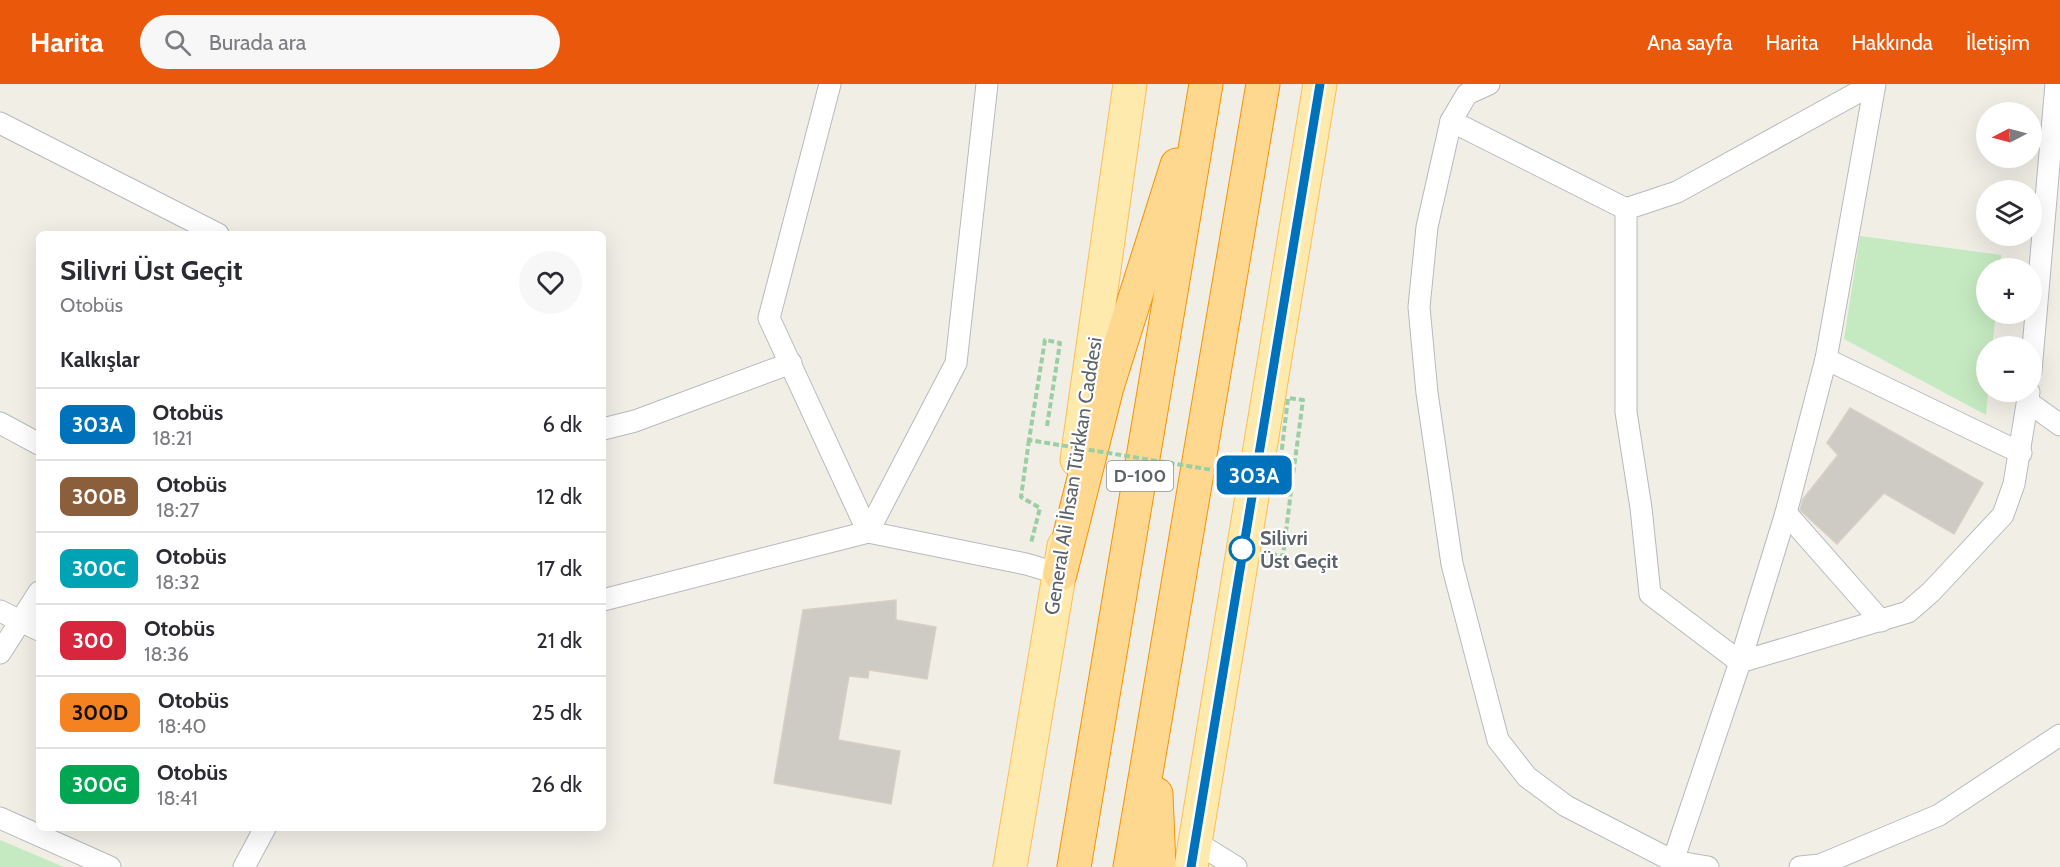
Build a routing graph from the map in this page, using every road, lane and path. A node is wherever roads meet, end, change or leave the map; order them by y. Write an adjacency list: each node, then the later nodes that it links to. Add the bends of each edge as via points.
1 (830, 84): 16 (street, via 770,318)
2 (987, 84): 29 (street, via 956,363)
3 (1130, 84): 32 (main road, General Ali İhsan Türkkan Caddesi)
4 (1205, 84): 32 (highway, via 1162,207 1107,387); 49 (highway, D-100)
5 (1263, 84): 40 (highway, D-100)
6 (1320, 84): 44 (main road)
7 (1489, 84): 10 (street, via 1467,94)
8 (1874, 84): 12 (street, via 1677,192); 15 (street)
9 (2056, 84): 14 (street)
10 (1451, 121): 12 (street); 45 (street, via 1426,227 1419,307 1427,393 1452,564 1498,740 1527,777 1566,806)
11 (0, 123): 13 (street)
12 (1626, 209): 39 (street, via 1626,412 1650,594)
13 (212, 231)
14 (2034, 336)
15 (1826, 359): 25 (street); 28 (street)
16 (790, 363): 22 (street); 29 (street)
17 (2028, 402): 25 (street)
18 (2035, 402): 20 (street)
19 (0, 423): 24 (street)
20 (2060, 425)
21 (1047, 426): 23 (path, bridge, via 1060,343 1045,340)
22 (606, 428)
23 (1029, 440): 27 (path, bridge); 31 (path, via 1021,497 1040,508)
24 (36, 442)
25 (2021, 453): 36 (street, via 2003,515 1908,612)
26 (1280, 465): 27 (path, bridge, via 1288,398 1303,400)
27 (1292, 483): 30 (path)
28 (1786, 513): 36 (street); 39 (street)
29 (868, 532): 31 (street); 33 (street)
30 (1283, 556)
31 (1026, 564): 32 (street)
32 (1060, 574): 48 (main road, General Ali İhsan Türkkan Caddesi)
33 (606, 599)
34 (36, 603): 37 (street)
35 (0, 610): 37 (street)
36 (1881, 621): 39 (street)
37 (30, 625): 38 (street)
38 (0, 653)
39 (1740, 662): 45 (street)
40 (1154, 725): 50 (highway, D-100); 51 (highway)
41 (2060, 735): 54 (street, via 1939,815 1820,865)
42 (0, 818): 46 (street)
43 (263, 831): 47 (street)
44 (1192, 854): 52 (street)
45 (1672, 864): 53 (street)
46 (110, 867)
47 (244, 867)
48 (1010, 867)
49 (1074, 867)
50 (1130, 867)
51 (1159, 867)
52 (1236, 867)
53 (1708, 867)
54 (1800, 867)

